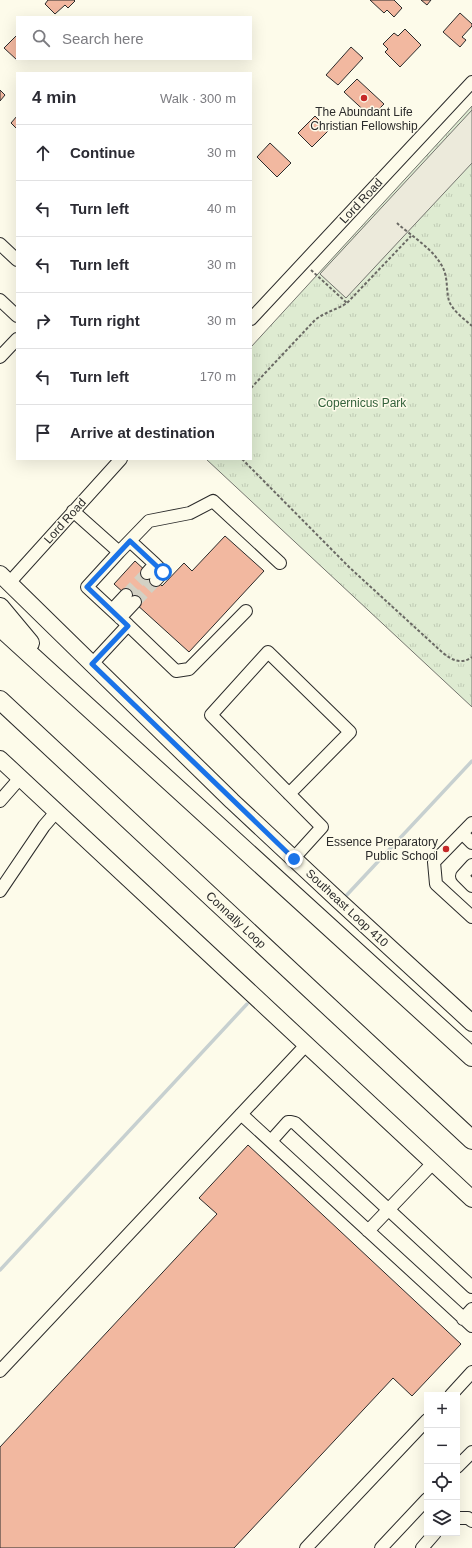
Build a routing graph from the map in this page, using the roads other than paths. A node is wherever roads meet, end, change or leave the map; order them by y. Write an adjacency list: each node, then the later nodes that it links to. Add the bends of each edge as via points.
1 (472, 82): 6 (street, Lord Road)
2 (0, 244): 3 (street)
3 (16, 259)
4 (0, 300): 5 (street)
5 (16, 315)
6 (252, 318)
7 (16, 340): 8 (street)
8 (0, 358)
9 (120, 460): 10 (street, Lord Road)
10 (74, 511): 12 (street); 15 (street, Lord Road)
11 (130, 541): 12 (street); 13 (street, via 149,521 190,513 213,501); 14 (street)
12 (119, 552): 19 (street, via 87,587)
13 (280, 563)
14 (155, 572)
15 (5, 579): 21 (main road, Southeast Loop 410)
16 (131, 599): 19 (street)
17 (0, 607): 22 (highway)
18 (246, 611): 19 (street, via 189,669 176,671)
19 (120, 618): 21 (street)
20 (0, 627): 22 (highway)
21 (92, 664): 32 (main road, Southeast Loop 410)
22 (65, 688): 39 (highway)
23 (0, 700): 41 (highway, Connally Loop)
24 (0, 759): 25 (main road)
25 (20, 778): 27 (street); 28 (main road)
26 (290, 794): 26 (street, via 211,715 268,652 350,732); 32 (street, via 322,827)
27 (0, 800)
28 (56, 812): 35 (street); 38 (main road)
29 (472, 822): 30 (street)
30 (462, 833): 31 (street); 36 (street, via 434,862 436,884)
31 (472, 843)
32 (294, 859): 37 (main road, Southeast Loop 410)
33 (472, 865): 34 (street, via 462,876)
34 (472, 886)
35 (0, 891)
36 (472, 917)
37 (472, 1023)
38 (306, 1045): 40 (street); 43 (main road)
39 (472, 1057)
40 (242, 1114): 42 (street); 50 (street)
41 (472, 1140)
42 (271, 1141): 45 (street, via 288,1122 295,1123); 46 (street)
43 (433, 1163): 44 (main road); 45 (street)
44 (472, 1199)
45 (388, 1209): 46 (street); 47 (street)
46 (368, 1231): 49 (street)
47 (472, 1287)
48 (472, 1309): 49 (street)
49 (468, 1323)
50 (0, 1371)
51 (472, 1372): 52 (street)
52 (454, 1392)
53 (424, 1423): 60 (street)
54 (472, 1452): 55 (street)
55 (460, 1465)
56 (426, 1500): 61 (street)
57 (460, 1518): 58 (street)
58 (472, 1521)
59 (432, 1536): 62 (street)
60 (306, 1548)
61 (381, 1548)
62 (422, 1548)

